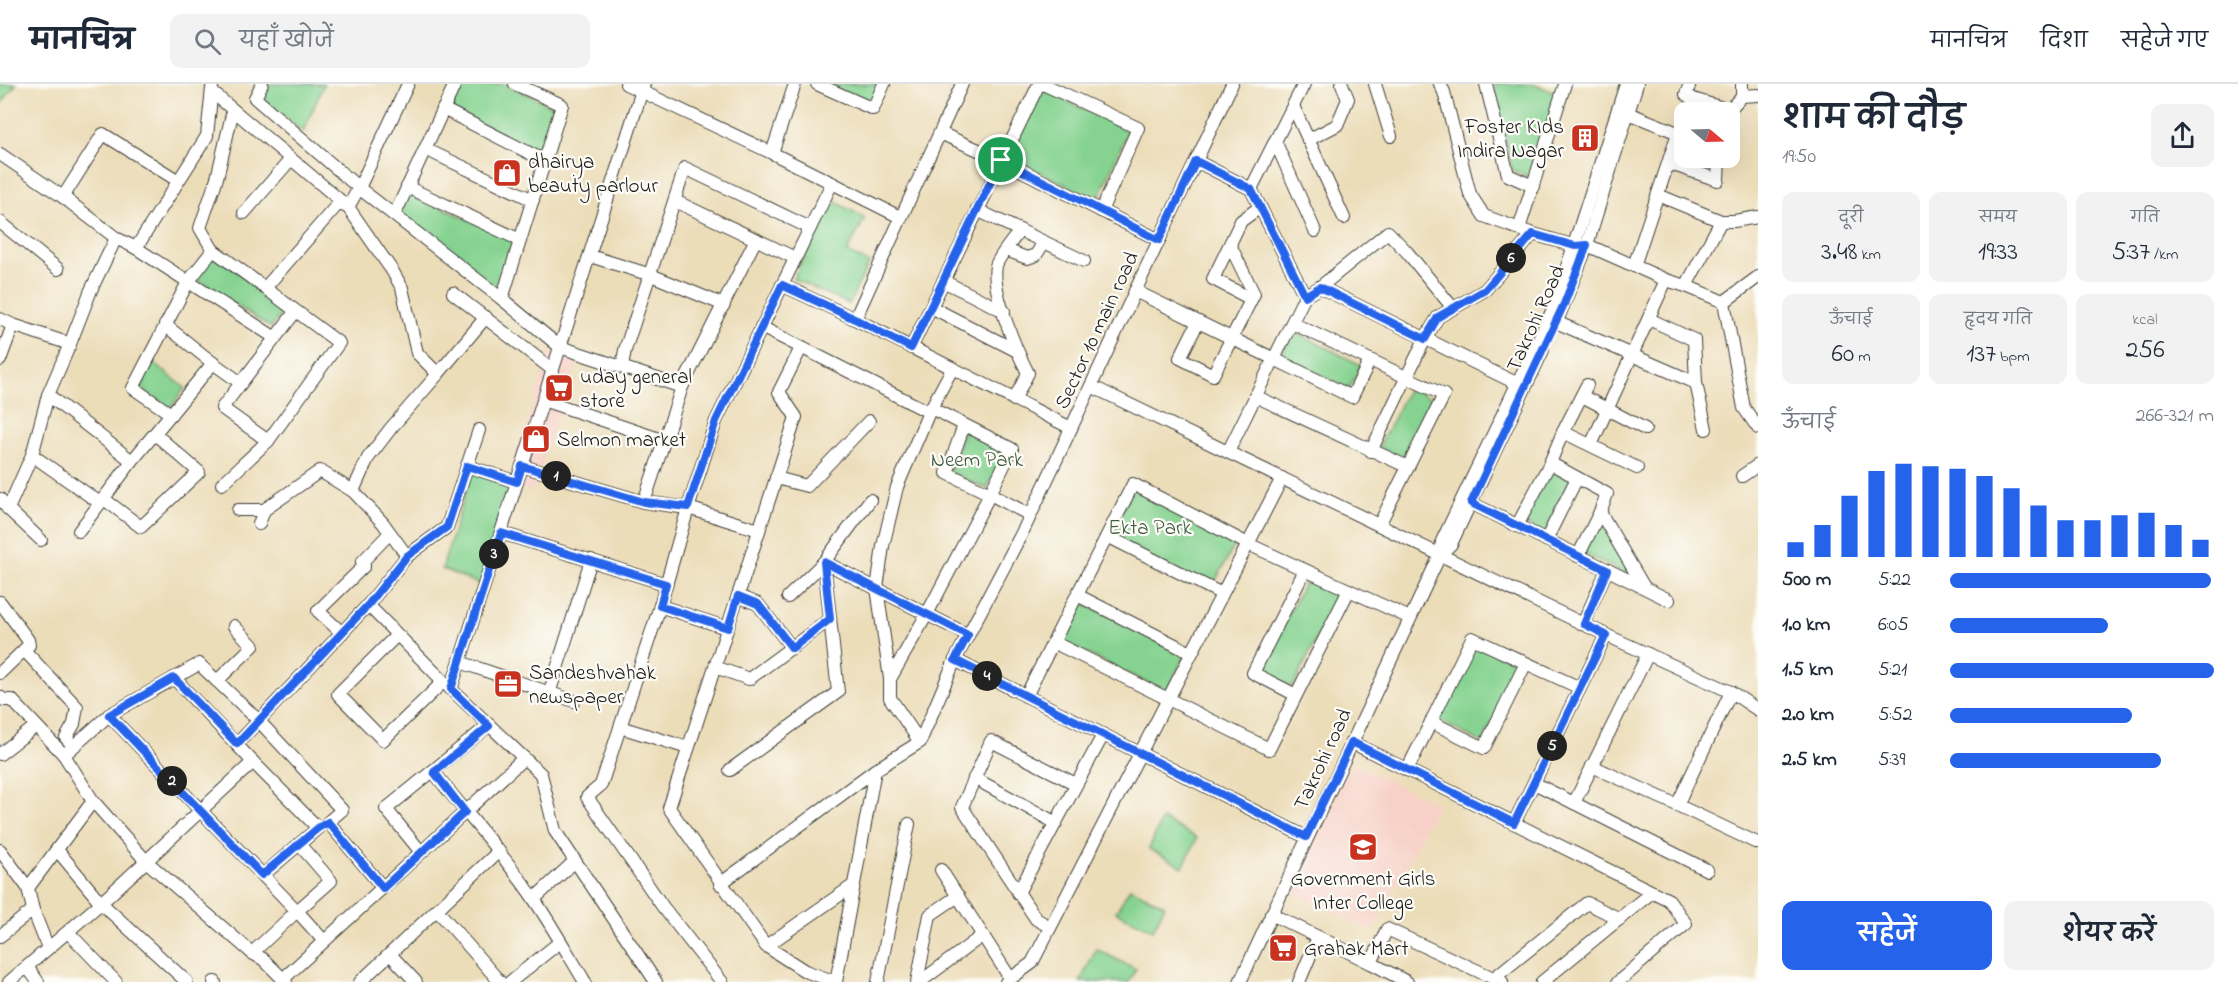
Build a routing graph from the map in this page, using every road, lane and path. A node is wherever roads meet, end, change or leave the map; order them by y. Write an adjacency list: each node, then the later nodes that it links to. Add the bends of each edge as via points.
1 (262, 84): 51 (street, via 255,98)
2 (408, 84): 51 (street)
3 (455, 84): 28 (street)
4 (515, 84): 41 (street, via 562,105)
5 (626, 84): 23 (street)
6 (795, 84): 37 (street)
7 (817, 84): 8 (street, via 873,109)
8 (884, 84)
9 (962, 84): 31 (street)
10 (1038, 84): 40 (street)
11 (1043, 84): 60 (street, via 1138,128)
12 (1232, 84): 42 (street, Sector 10 main road)
13 (1304, 84): 26 (street)
14 (1342, 84): 33 (street, via 1348,99 1337,125)
15 (1375, 84): 32 (street)
16 (1486, 84): 49 (street, via 1508,174)
17 (1626, 84): 79 (street)
18 (1637, 84): 29 (street, Takrohi Road)
19 (1690, 84): 24 (street, via 1686,94 1693,99 1729,110)
20 (1562, 85): 49 (street)
21 (1443, 87): 69 (street, via 1470,194 1484,216)
22 (212, 88): 27 (street); 47 (street, via 207,136)
23 (643, 88): 37 (street); 83 (street)
24 (1742, 90): 25 (street)
25 (1758, 95)
26 (1293, 106): 33 (street); 34 (street)
27 (233, 110): 39 (street); 81 (street, via 200,228)
28 (443, 110): 35 (street); 41 (street)
29 (1628, 113): 30 (street); 79 (street, Takrohi Road)
30 (1674, 131)
31 (940, 133): 40 (street); 63 (street)
32 (1391, 136)
33 (1308, 140): 65 (street)
34 (1275, 141): 52 (street); 71 (street)
35 (425, 149): 50 (street); 55 (street)
36 (1674, 150): 43 (street)
37 (772, 153): 48 (street)
38 (0, 154): 54 (street)
39 (291, 159): 57 (street); 61 (street)
40 (1001, 160): 59 (street); 60 (street)
41 (545, 161): 55 (street)
42 (1196, 161): 52 (street); 76 (street, Sector 10 main road)
43 (1668, 163): 44 (street); 53 (street)
44 (1674, 165)
45 (1683, 168): 46 (street, via 1718,180)
46 (1719, 168)
47 (177, 180): 54 (street, via 103,134); 80 (street)
48 (832, 183): 63 (street); 68 (street)
49 (1533, 186): 69 (street)
50 (407, 187): 62 (street); 75 (street)
51 (359, 188): 57 (street); 62 (street)
52 (1251, 189): 58 (street)
53 (1658, 195): 66 (street); 86 (street)
54 (63, 197): 73 (street)
55 (533, 200): 75 (street)
56 (675, 201): 68 (street, via 685,168); 74 (street); 88 (street)
57 (348, 207): 96 (street, via 338,204); 134 (street, via 402,288 417,353)
58 (1260, 207): 78 (street, via 1241,221); 99 (street)
59 (977, 210): 70 (street); 91 (street)
60 (1101, 211): 76 (street)
61 (244, 213)
62 (395, 214): 100 (street)
63 (900, 217): 110 (street)
64 (1758, 217): 66 (street)
65 (1344, 218)
66 (1721, 221): 94 (street)
67 (0, 222): 87 (street)
68 (810, 228): 84 (street)
69 (1519, 229): 72 (street)
70 (1020, 231): 77 (street); 82 (street)
71 (1315, 231)
72 (1533, 234): 79 (street); 105 (street, via 1485,290)
73 (116, 238): 80 (street); 121 (street, via 90,290)
74 (756, 239): 84 (street); 103 (street)
75 (520, 240): 100 (street)
76 (1159, 240): 97 (street, Sector 10 main road)
77 (1044, 242): 82 (street, via 1035,255 1027,258); 85 (street)
78 (1230, 245): 101 (street, via 1254,294); 101 (street, via 1214,279)
79 (1581, 246): 86 (street); 113 (street, Takrohi Road); 139 (street)
80 (136, 248): 92 (street)
81 (213, 250): 92 (street); 96 (street)
82 (1006, 250): 106 (street, via 996,265)
83 (590, 255): 88 (street); 122 (street)
84 (795, 258): 93 (street)
85 (1084, 261)
86 (1634, 266): 90 (street)
87 (58, 269)
88 (651, 275): 103 (street); 131 (street)
89 (1758, 277): 102 (street)
90 (1666, 280): 94 (street); 111 (street)
91 (943, 281): 104 (street); 106 (street)
92 (188, 282): 116 (street); 118 (street)
93 (782, 285): 110 (street); 117 (street)
94 (1686, 286): 102 (street)
95 (1320, 287): 99 (street); 105 (street, via 1388,232); 120 (street)
96 (265, 288): 107 (street)
97 (1136, 291): 112 (street); 138 (street, Sector 10 main road)
98 (453, 293): 108 (street)
99 (1305, 296): 114 (street)
100 (502, 299): 122 (street)
101 (1251, 299): 119 (street)
102 (1724, 302): 151 (street, via 1744,408)
103 (724, 305): 140 (street)
104 (931, 307): 124 (street); 125 (street)
105 (1453, 308): 120 (street, via 1438,317)
106 (1004, 311): 125 (street)
107 (295, 312): 118 (street); 157 (street, via 339,343)
108 (486, 317): 133 (street); 134 (street)
109 (0, 319): 115 (street)
110 (855, 319): 124 (street)
111 (1648, 319): 126 (street); 137 (street, via 1694,340)
112 (1198, 322): 119 (street); 119 (street, via 1180,358 1213,375)
113 (1556, 322): 126 (street); 139 (street, Takrohi Road)
114 (1292, 323): 128 (street); 129 (street)
115 (13, 325): 121 (street); 127 (street)
116 (165, 325): 130 (street); 147 (street, via 133,388)
117 (761, 327): 123 (street); 183 (street, via 716,421)
118 (274, 337): 136 (street)
119 (1231, 339): 128 (street)
120 (1425, 339): 135 (street); 139 (street)
121 (70, 344): 141 (street)
122 (560, 347): 131 (street); 133 (street)
123 (801, 348): 146 (street); 171 (street, via 779,392 796,417)
124 (911, 348): 132 (street)
125 (1017, 351): 143 (street, via 1028,373)
126 (1632, 354): 137 (street); 145 (street)
127 (0, 360)
128 (1273, 360): 129 (street, via 1352,398); 142 (street)
129 (1370, 360): 135 (street)
130 (213, 363): 136 (street); 147 (street)
131 (622, 367): 140 (street)
132 (952, 369): 143 (street); 146 (street)
133 (553, 370): 144 (street)
134 (438, 374): 176 (street, via 368,458)
135 (1407, 377): 160 (street); 168 (street, via 1444,395)
136 (241, 382): 157 (street, via 222,408)
137 (1696, 383): 153 (street)
138 (1091, 386): 150 (street, Sector 10 main road); 161 (street)
139 (1521, 386): 181 (street, Takrohi Road); 199 (street, via 1442,541)
140 (682, 387): 158 (street)
141 (48, 396): 162 (street); 163 (street)
142 (1255, 396): 160 (street); 161 (street)
143 (1014, 399): 150 (street)
144 (543, 400): 158 (street); 167 (street)
145 (1607, 409): 152 (street); 155 (street, via 1585,390); 159 (street)
146 (930, 410): 149 (street); 207 (street, via 897,487)
147 (171, 414): 156 (street)
148 (869, 421): 171 (street, via 807,486)
149 (964, 425): 177 (street, via 947,473); 177 (street, via 1012,449)
150 (1071, 428): 187 (street, Sector 10 main road)
151 (1758, 428)
152 (1645, 429)
153 (1706, 429)
154 (479, 430): 166 (street)
155 (1563, 432): 159 (street); 164 (street)
156 (155, 434): 163 (street); 179 (street, via 199,472 141,527)
157 (268, 441): 175 (street)
158 (665, 441): 180 (street)
159 (1591, 445): 169 (street)
160 (1371, 451): 168 (street)
161 (1228, 452): 172 (street)
162 (32, 454): 179 (street); 182 (street)
163 (132, 461): 179 (street)
164 (1550, 463): 173 (street); 190 (street)
165 (1758, 465): 170 (street)
166 (467, 466): 174 (street); 200 (street, via 447,527)
167 (522, 466): 174 (street); 180 (street)
168 (1408, 467): 189 (street)
169 (1637, 468)
170 (1742, 476)
171 (776, 478): 191 (street)
172 (1282, 478): 189 (street); 198 (street)
173 (1577, 478): 186 (street, via 1607,494); 197 (street)
174 (517, 482): 194 (street)
175 (222, 484)
176 (353, 491): 185 (street, via 320,471); 193 (street)
177 (990, 494): 187 (street); 218 (street)
178 (870, 500): 203 (street)
179 (102, 501): 192 (street)
180 (644, 502): 183 (street)
181 (1471, 503): 190 (street); 199 (street, Takrohi Road, via 1451,544)
182 (4, 504): 196 (street)
183 (688, 507): 191 (street); 206 (street)
184 (238, 510): 185 (street)
185 (264, 510): 188 (street)
186 (1600, 512): 201 (street); 208 (street)
187 (1030, 515): 226 (street, Sector 10 main road)
188 (259, 524)
189 (1379, 525): 199 (street)
190 (1517, 526): 197 (street)
191 (759, 530): 212 (street)
192 (80, 531)
193 (390, 533): 200 (street); 224 (street, via 362,562 364,566 318,611)
194 (501, 533): 202 (street); 234 (street)
195 (1107, 536): 198 (street, via 1133,484); 210 (street); 211 (street)
196 (41, 540)
197 (1546, 540): 201 (street)
198 (1248, 544): 204 (street); 210 (street)
199 (1440, 555): 219 (street, Takrohi road); 221 (street)
200 (407, 556): 216 (street)
201 (1578, 556): 205 (street)
202 (591, 560): 206 (street); 244 (street)
203 (824, 562): 207 (street); 213 (street); 220 (street)
204 (1305, 570): 209 (street); 245 (street, via 1253,673)
205 (1607, 570): 208 (street); 221 (street)
206 (666, 584): 217 (street)
207 (877, 588): 218 (street); 239 (street)
208 (1644, 588): 214 (street)
209 (1349, 590): 219 (street); 245 (street)
210 (1222, 594): 231 (street)
211 (1077, 595): 228 (street); 231 (street)
212 (738, 596): 223 (street); 229 (street, via 758,604)
213 (788, 597)
214 (1669, 600)
215 (0, 602): 230 (street, via 28,640)
216 (368, 605): 224 (street); 225 (street)
217 (660, 606): 223 (street); 256 (street)
218 (927, 614): 226 (street); 239 (street)
219 (1410, 618): 259 (street, Takrohi road)
220 (830, 619): 229 (street); 269 (street, via 838,692)
221 (1584, 624): 227 (street)
222 (234, 626): 240 (street, via 253,646)
223 (728, 628): 236 (street)
224 (342, 633): 252 (street)
225 (397, 635): 241 (street); 241 (street, via 338,694 383,740)
226 (968, 635): 233 (street, Sector 10 main road)
227 (1606, 635): 232 (street); 242 (street)
228 (1053, 642): 246 (street); 248 (street)
229 (792, 648): 236 (street, via 749,679)
230 (24, 650): 237 (street); 261 (street, via 77,707 66,738)
231 (1191, 653): 248 (street)
232 (1648, 654): 243 (street); 268 (street)
233 (955, 660): 246 (street); 258 (street, Sector 10 main road)
234 (460, 662): 241 (street); 244 (street)
235 (1526, 663): 242 (street); 253 (street, via 1472,638); 253 (street, via 1484,748)
236 (715, 667): 262 (street)
237 (0, 673)
238 (174, 678): 240 (street, via 199,664); 251 (street); 260 (street)
239 (890, 679): 258 (street, via 890,698)
240 (217, 681): 252 (street)
241 (447, 685): 255 (street)
242 (1580, 688): 274 (street)
243 (1731, 692): 250 (street); 278 (street)
244 (549, 694): 249 (street)
245 (1296, 695): 248 (street, via 1269,749)
246 (1026, 696): 257 (street)
247 (0, 697): 254 (street, via 12,700)
248 (1167, 698): 263 (street)
249 (574, 701)
250 (1758, 710)
251 (109, 715): 261 (street); 279 (street)
252 (259, 721): 260 (street); 284 (street, via 342,810)
253 (1431, 722): 271 (street)
254 (36, 726): 264 (street); 265 (street)
255 (489, 726): 266 (street); 272 (street)
256 (620, 727): 262 (street); 338 (street, via 602,785 587,797 663,907)
257 (1103, 735): 263 (street); 275 (street)
258 (920, 742): 270 (street)
259 (1352, 742): 271 (street); 285 (street, Takrohi road)
260 (237, 744): 267 (street)
261 (73, 746): 265 (street)
262 (688, 748): 298 (street, via 669,808)
263 (1139, 753): 285 (street); 312 (street)
264 (0, 754)
265 (64, 755): 276 (street)
266 (524, 758): 280 (street); 293 (street, via 541,774 555,831)
267 (253, 762): 279 (street); 284 (street)
268 (1592, 766): 277 (street); 278 (street)
269 (730, 770)
270 (875, 770): 298 (street); 299 (street)
271 (1407, 770): 282 (street)
272 (434, 772): 280 (street); 291 (street, via 386,809)
273 (974, 778): 275 (street, via 991,741); 281 (street); 303 (street, via 962,807)
274 (1534, 783): 277 (street); 282 (street)
275 (1076, 784): 281 (street)
276 (93, 801): 289 (street); 292 (street)
277 (1574, 803): 296 (street)
278 (1677, 805): 286 (street)
279 (199, 810): 292 (street); 297 (street)
280 (465, 812): 290 (street); 291 (street)
281 (1056, 823): 303 (street)
282 (1514, 823): 302 (street)
283 (909, 824): 339 (street)
284 (323, 825): 287 (street); 301 (street)
285 (1306, 837): 310 (street, Takrohi road)
286 (1758, 843)
287 (299, 844): 297 (street); 309 (street, via 331,881)
288 (0, 850): 294 (street)
289 (58, 851): 300 (street); 306 (street)
290 (499, 851): 305 (street); 308 (street)
291 (421, 852): 301 (street)
292 (147, 861): 306 (street); 321 (street)
293 (575, 861): 305 (street); 337 (street)
294 (5, 866): 300 (street)
295 (941, 870): 304 (street)
296 (1707, 870)
297 (262, 875): 309 (street)
298 (720, 884): 319 (street)
299 (854, 885): 319 (street); 319 (street, via 836,982 806,971)
300 (28, 888): 307 (street)
301 (383, 888): 317 (street)
302 (1652, 892): 311 (street); 345 (street, via 1669,900 1686,924)
303 (1018, 893): 312 (street, via 1035,919)
304 (958, 896): 314 (street); 340 (street, via 930,915)
305 (534, 899): 318 (street)
306 (101, 903): 313 (street); 331 (street)
307 (33, 910): 315 (street); 320 (street)
308 (437, 910): 322 (street); 334 (street)
309 (297, 911): 317 (street); 321 (street)
310 (1271, 914): 316 (street); 341 (street, Takrohi road)
311 (1620, 919): 327 (street, via 1587,903); 344 (street)
312 (1050, 927): 326 (street, via 1032,963)
313 (68, 932): 320 (street); 330 (street)
314 (982, 935): 326 (street); 340 (street)
315 (0, 936)
316 (1318, 937): 323 (street); 342 (street)
317 (324, 941): 325 (street)
318 (560, 942): 335 (street); 336 (street)
319 (766, 946)
320 (48, 948): 324 (street)
321 (252, 953): 325 (street)
322 (390, 954): 332 (street); 333 (street)
323 (1371, 963): 327 (street, via 1387,929); 343 (street)
324 (28, 968): 328 (street); 329 (street)
325 (285, 980)
326 (1008, 980)
327 (1498, 980)
328 (9, 982)
329 (38, 982)
330 (116, 982)
331 (187, 982)
332 (360, 982)
333 (416, 982)
334 (500, 982)
335 (510, 982)
336 (585, 982)
337 (656, 982)
338 (722, 982)
339 (878, 982)
340 (918, 982)
341 (1240, 982)
342 (1299, 982)
343 (1407, 982)
344 (1542, 982)
345 (1618, 982)

